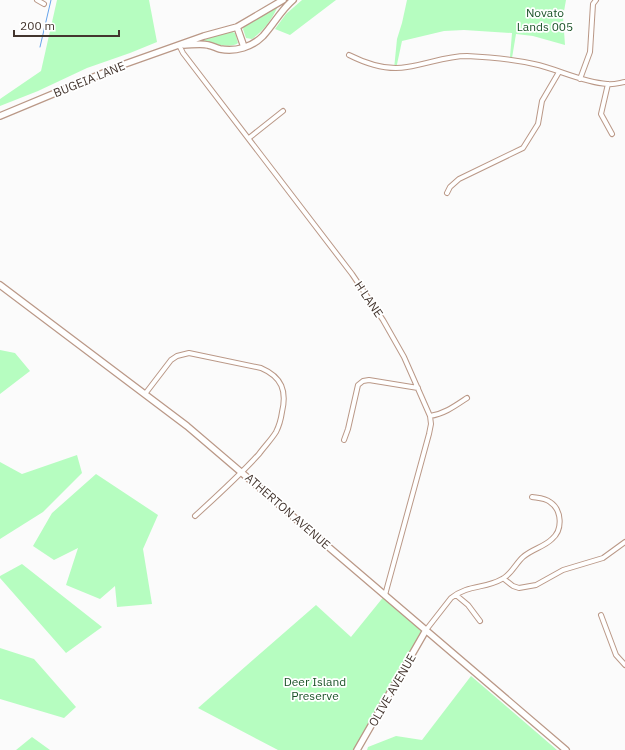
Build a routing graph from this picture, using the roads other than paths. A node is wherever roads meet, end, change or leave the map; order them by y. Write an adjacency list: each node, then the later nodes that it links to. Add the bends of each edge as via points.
1 (37, 0): 5 (street)
2 (283, 0): 6 (main road, BUGEIA LANE)
3 (293, 0): 8 (main road, via 263,36)
4 (596, 0): 11 (street, via 593,4 590,52)
5 (44, 4)
6 (237, 27): 7 (main road, BUGEIA LANE); 8 (main road)
7 (179, 45): 8 (main road, via 208,45 228,50); 15 (main road, BUGEIA LANE); 17 (street, H LANE)
8 (244, 48)
9 (349, 55): 10 (street, via 376,66 392,68 466,56 534,64)
10 (559, 72): 11 (street); 18 (street, via 542,101 538,124 523,148 459,179)
11 (580, 78): 13 (street)
12 (625, 82): 13 (street)
13 (608, 84): 16 (street, via 601,114)
14 (283, 111): 17 (street)
15 (0, 116)
16 (612, 134)
17 (249, 138): 20 (street, H LANE, via 352,274 383,320)
18 (447, 193)
19 (0, 285): 21 (main road, ATHERTON AVENUE)
20 (418, 388): 23 (street, H LANE); 24 (street, via 362,381 356,391)
21 (145, 394): 25 (main road, ATHERTON AVENUE); 25 (street, via 171,360 183,354 189,353 269,371 282,385 284,404 279,425 269,442)
22 (467, 398): 23 (street, via 451,409)
23 (430, 416): 30 (street, H LANE, via 429,434)
24 (344, 440)
25 (242, 472): 27 (street); 30 (main road, ATHERTON AVENUE)
26 (532, 497): 29 (street, via 543,498 556,507 559,528 551,541 529,552)
27 (196, 516)
28 (625, 542): 29 (street, via 603,558 563,570 536,585 519,588 512,586)
29 (504, 578): 31 (street, via 495,583 463,590)
30 (385, 594): 34 (main road, ATHERTON AVENUE)
31 (456, 595): 33 (street, via 468,605); 34 (street)
32 (601, 615): 35 (street, via 616,655)
33 (480, 621)
34 (426, 630): 36 (main road, OLIVE AVENUE); 37 (main road, ATHERTON AVENUE)
35 (625, 665)
36 (357, 750)
37 (566, 750)

